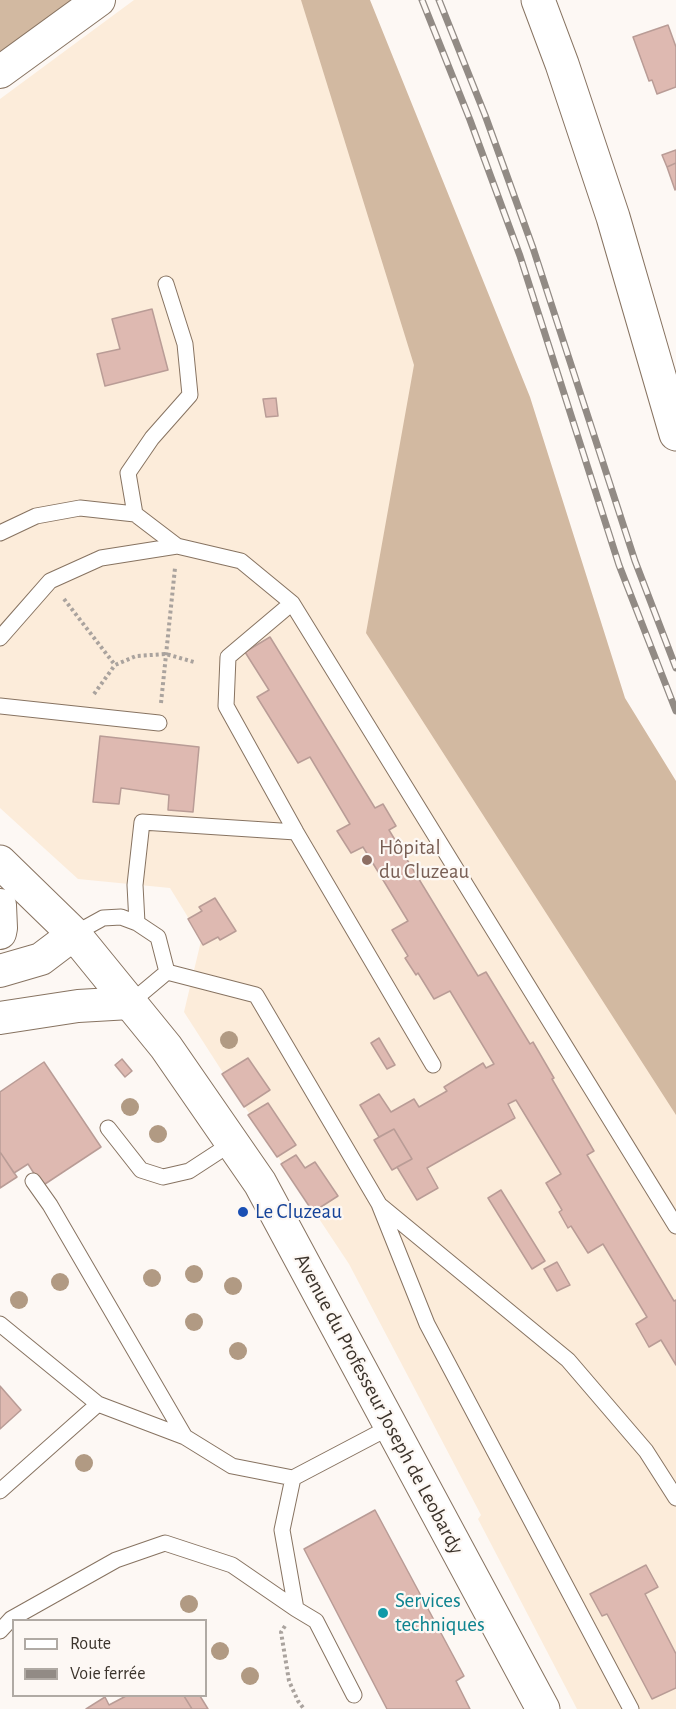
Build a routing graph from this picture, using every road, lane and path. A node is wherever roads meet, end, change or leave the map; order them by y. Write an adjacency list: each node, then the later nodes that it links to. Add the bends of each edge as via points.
1 (99, 0): 3 (street)
2 (538, 0): 5 (main road, via 613,217)
3 (0, 72)
4 (166, 284): 6 (lane, via 185,344 190,394 128,473)
5 (676, 434)
6 (135, 514): 7 (lane, via 80,508 36,516); 8 (lane)
7 (0, 533)
8 (177, 546): 9 (lane, via 101,558); 10 (lane, via 241,561); 12 (path)
9 (50, 581): 11 (lane); 14 (path)
10 (292, 603): 18 (lane, via 228,657 226,706); 33 (lane)
11 (0, 638)
12 (166, 654): 13 (path); 14 (path, via 136,656); 17 (path)
13 (194, 662)
14 (115, 665): 16 (path, via 91,699)
15 (0, 706): 16 (lane)
16 (90, 716): 17 (lane)
17 (159, 723)
18 (296, 832): 21 (lane, via 142,822 135,885); 28 (lane)
19 (0, 862): 23 (main road, Avenue du Professeur Joseph de Leobardy)
20 (0, 905): 22 (street)
21 (137, 923): 23 (lane, via 121,917 103,918); 25 (lane, via 158,937)
22 (0, 933)
23 (74, 934): 24 (street, via 41,959); 26 (main road, Avenue du Professeur Joseph de Leobardy)
24 (0, 971)
25 (167, 972): 26 (lane); 32 (lane, via 256,995)
26 (130, 1003): 27 (street); 30 (main road, Avenue du Professeur Joseph de Leobardy, via 166,1047)
27 (0, 1018)
28 (434, 1065)
29 (108, 1128): 30 (lane, via 141,1170 163,1177 189,1171)
30 (232, 1143): 36 (main road, Avenue du Professeur Joseph de Leobardy, via 260,1183)
31 (33, 1181): 37 (lane)
32 (379, 1204): 40 (lane, via 568,1360 646,1451); 46 (lane, via 427,1324)
33 (676, 1226)
34 (0, 1324): 35 (lane)
35 (98, 1404): 37 (lane); 39 (lane)
36 (390, 1427): 38 (lane); 45 (main road, Avenue du Professeur Joseph de Leobardy)
37 (185, 1437): 38 (lane, via 232,1466)
38 (293, 1478): 41 (lane, via 282,1530)
39 (0, 1491)
40 (676, 1498)
41 (296, 1609): 42 (lane, via 232,1565 165,1544 116,1560 11,1619); 43 (lane, via 316,1622); 44 (path, via 281,1632 289,1681)
42 (0, 1630)
43 (354, 1695)
44 (304, 1709)
45 (543, 1709)
46 (631, 1709)

